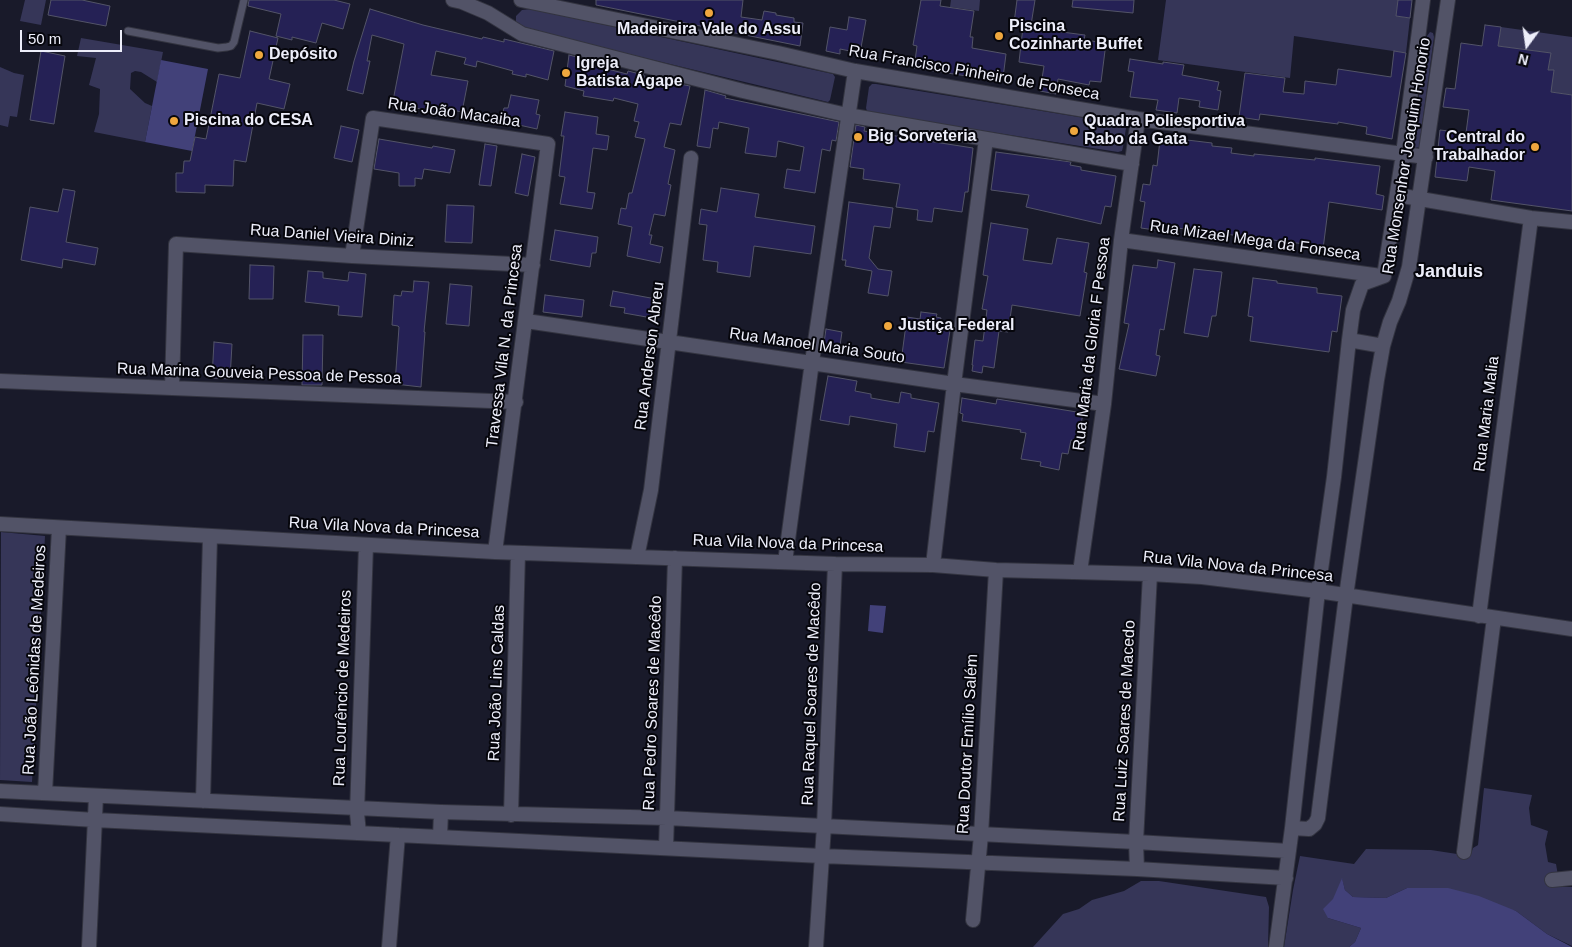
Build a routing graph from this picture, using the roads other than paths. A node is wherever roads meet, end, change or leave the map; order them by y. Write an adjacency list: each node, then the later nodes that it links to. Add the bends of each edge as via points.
1 (244, 0): 9 (lane, via 234,42 226,48)
2 (521, 0): 10 (street, Rua Francisco Pinheiro de Fonseca)
3 (1423, 0): 7 (street, Rua Monsenhor Joaquim Honorio)
4 (1448, 0): 8 (street, Rua Monsenhor Joaquim Honorio)
5 (461, 1): 6 (street)
6 (489, 7): 11 (street, via 522,34)
7 (1420, 27): 8 (street); 15 (street, Rua Monsenhor Joaquim Honorio)
8 (1444, 30): 16 (street, Rua Monsenhor Joaquim Honorio)
9 (128, 31)
10 (855, 71): 11 (street); 12 (street, Rua Francisco Pinheiro de Fonseca)
11 (847, 115): 13 (street); 31 (street)
12 (1138, 120): 15 (street, Rua Francisco Pinheiro de Fonseca); 18 (street, Rua Maria da Gloria F Pessoa)
13 (986, 139): 18 (street); 33 (street)
14 (548, 144): 24 (street, Rua João Macaiba, via 373,118); 25 (street, Travessa Vila N. da Princesa)
15 (1403, 154): 16 (street, Rua Francisco Pinheiro de Fonseca); 19 (street, Rua Monsenhor Joaquim Honorio)
16 (1426, 157): 20 (street, Rua Monsenhor Joaquim Honorio)
17 (692, 158): 29 (street, Rua Anderson Abreu)
18 (1132, 164): 23 (street, Rua Maria da Gloria F Pessoa)
19 (1397, 195): 20 (street); 26 (street, Rua Monsenhor Joaquim Honorio)
20 (1420, 200): 21 (street); 30 (street, Rua Monsenhor Joaquim Honorio, via 1409,267)
21 (1531, 218): 22 (street); 53 (street, Rua Maria Malia)
22 (1572, 222)
23 (1121, 240): 26 (street, Rua Mizael Mega da Fonseca); 36 (street, Rua Maria da Gloria F Pessoa)
24 (352, 256): 25 (street, Rua Daniel Vieira Diniz); 34 (street, Rua Daniel Vieira Diniz, via 176,244)
25 (533, 265): 27 (street, Travessa Vila N. da Princesa)
26 (1384, 276): 28 (street, Rua Monsenhor Joaquim Honorio, via 1362,284)
27 (526, 321): 29 (street, Rua Manoel Maria Souto); 35 (street, Travessa Vila N. da Princesa)
28 (1349, 340): 30 (street); 51 (street, Rua Monsenhor Joaquim Honorio)
29 (669, 342): 31 (street, Rua Manoel Maria Souto); 43 (street, Rua Anderson Abreu, via 651,490)
30 (1383, 346): 52 (street, Rua Monsenhor Joaquim Honorio)
31 (812, 362): 33 (street, Rua Manoel Maria Souto); 45 (street)
32 (1, 381): 34 (street, Rua Marina Gouveia Pessoa de Pessoa)
33 (954, 384): 36 (street, Rua Manoel Maria Souto); 47 (street)
34 (172, 388): 35 (street, Rua Marina Gouveia Pessoa de Pessoa)
35 (516, 402): 41 (street, Travessa Vila N. da Princesa)
36 (1104, 404): 49 (street, Rua Maria da Gloria F Pessoa)
37 (0, 524): 38 (street, Rua Vila Nova da Princesa)
38 (59, 528): 39 (street, Rua Vila Nova da Princesa); 57 (street, Rua João Leônidas de Medeiros)
39 (210, 537): 40 (street, Rua Vila Nova da Princesa); 59 (street)
40 (366, 545): 41 (street, Rua Vila Nova da Princesa); 60 (street, Rua Lourêncio de Medeiros)
41 (495, 552): 42 (street, Rua Vila Nova da Princesa)
42 (518, 553): 43 (street, Rua Vila Nova da Princesa); 63 (street, Rua João Lins Caldas)
43 (637, 557): 44 (street, Rua Vila Nova da Princesa)
44 (675, 558): 45 (street, Rua Vila Nova da Princesa); 64 (street, Rua Pedro Soares de Macêdo)
45 (785, 562): 46 (street, Rua Vila Nova da Princesa)
46 (835, 564): 47 (street, Rua Vila Nova da Princesa); 66 (street, Rua Raquel Soares de Macêdo)
47 (933, 565): 48 (street, Rua Vila Nova da Princesa)
48 (996, 570): 49 (street, Rua Vila Nova da Princesa); 70 (street, Rua Doutor Emílio Salém)
49 (1080, 572): 50 (street, Rua Vila Nova da Princesa)
50 (1150, 574): 51 (street, Rua Vila Nova da Princesa); 72 (street, Rua Luiz Soares de Macedo)
51 (1318, 591): 52 (street, Rua Vila Nova da Princesa); 67 (street, Rua Monsenhor Joaquim Honorio)
52 (1346, 596): 53 (street, Rua Vila Nova da Princesa); 67 (street, Rua Monsenhor Joaquim Honorio, via 1318,818 1309,830)
53 (1479, 616): 54 (street, Rua Vila Nova da Princesa)
54 (1494, 618): 55 (street, Rua Vila Nova da Princesa); 75 (street)
55 (1572, 629)
56 (0, 791): 57 (street)
57 (45, 793): 58 (street)
58 (96, 796): 59 (street); 65 (street)
59 (203, 801): 60 (street)
60 (357, 809): 61 (street); 68 (street, Rua Lourêncio de Medeiros)
61 (441, 812): 63 (street); 71 (street)
62 (0, 814): 65 (street)
63 (511, 815): 64 (street)
64 (667, 818): 66 (street); 73 (street, Rua Pedro Soares de Macêdo)
65 (95, 820): 68 (street); 83 (street)
66 (824, 826): 70 (street); 76 (street, Rua Raquel Soares de Macêdo)
67 (1292, 828): 74 (street, Rua Monsenhor Joaquim Honorio)
68 (359, 833): 69 (street)
69 (398, 835): 71 (street); 84 (street)
70 (981, 835): 72 (street); 77 (street, Rua Doutor Emílio Salém)
71 (440, 837): 73 (street)
72 (1136, 842): 74 (street); 78 (street, Rua Luiz Soares de Macedo)
73 (666, 848): 76 (street)
74 (1289, 851): 79 (street, Rua Monsenhor Joaquim Honorio)
75 (1464, 852)
76 (822, 856): 77 (street); 85 (street, Rua Raquel Soares de Macêdo)
77 (978, 862): 78 (street); 82 (street, Rua Doutor Emílio Salém)
78 (1137, 869): 79 (street)
79 (1286, 878): 86 (street, Rua Monsenhor Joaquim Honorio)
80 (1572, 878): 81 (street)
81 (1552, 880)
82 (973, 920)
83 (89, 947)
84 (388, 947)
85 (816, 947)
86 (1276, 947)

